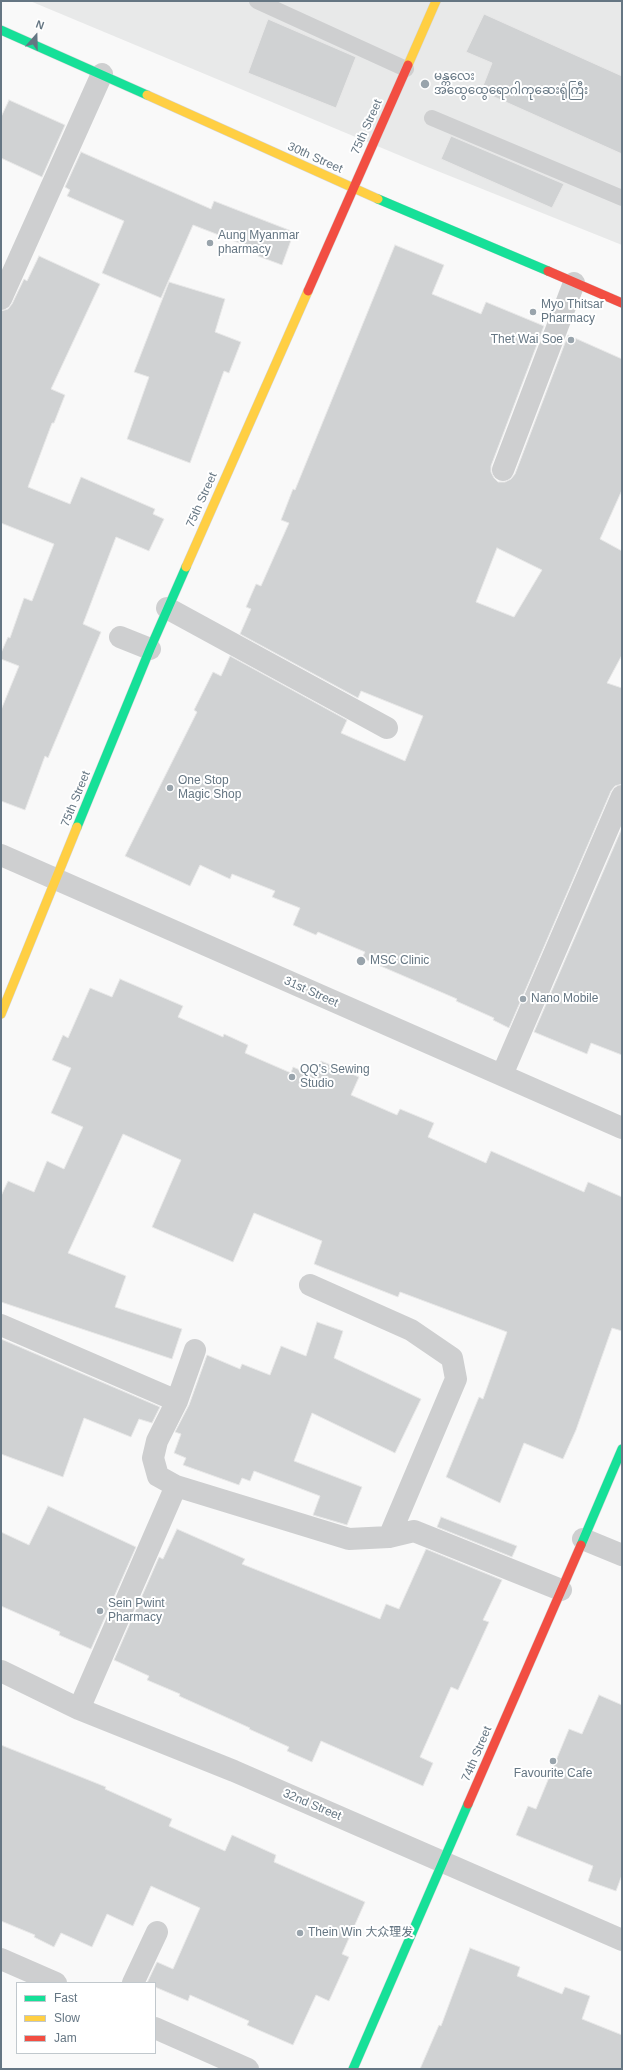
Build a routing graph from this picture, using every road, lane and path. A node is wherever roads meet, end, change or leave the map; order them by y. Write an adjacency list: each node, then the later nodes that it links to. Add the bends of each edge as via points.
1 (257, 1): 4 (lane)
2 (436, 1): 4 (street, 75th Street)
3 (1, 30): 5 (street, 30th Street)
4 (406, 69): 7 (street, 75th Street)
5 (102, 74): 7 (street, 30th Street); 10 (street)
6 (432, 118): 8 (lane)
7 (353, 188): 9 (street, 30th Street); 13 (street, 75th Street)
8 (622, 198)
9 (574, 283): 11 (street, 30th Street); 12 (street)
10 (1, 299)
11 (622, 302)
12 (503, 470)
13 (167, 608): 15 (street, 75th Street); 16 (street)
14 (120, 637): 15 (street)
15 (150, 649): 19 (street, 75th Street)
16 (387, 728)
17 (622, 796): 21 (street)
18 (1, 855): 19 (street, 31st Street)
19 (57, 879): 20 (street, 75th Street); 21 (street, 31st Street)
20 (1, 1014)
21 (502, 1075): 22 (street, 31st Street)
22 (622, 1128)
23 (310, 1285): 29 (street, via 411,1330 452,1358 456,1379)
24 (1, 1325): 26 (street)
25 (194, 1350): 26 (street)
26 (177, 1401): 28 (street, via 157,1441 153,1458 158,1476)
27 (622, 1449): 30 (street, 74th Street)
28 (176, 1486): 29 (street, via 349,1539); 34 (street)
29 (389, 1537): 32 (street, via 414,1531)
30 (583, 1539): 31 (street); 32 (street, 74th Street)
31 (622, 1554)
32 (561, 1590): 35 (street, 74th Street)
33 (1, 1671): 34 (street, 32nd Street)
34 (79, 1709): 35 (street, 32nd Street, via 234,1771)
35 (443, 1862): 37 (street, 32nd Street); 43 (street, 74th Street)
36 (157, 1932): 40 (street)
37 (622, 1940)
38 (1, 1959): 39 (street)
39 (54, 1982)
40 (134, 1982)
41 (156, 2028): 42 (street)
42 (248, 2069)
43 (353, 2069)

